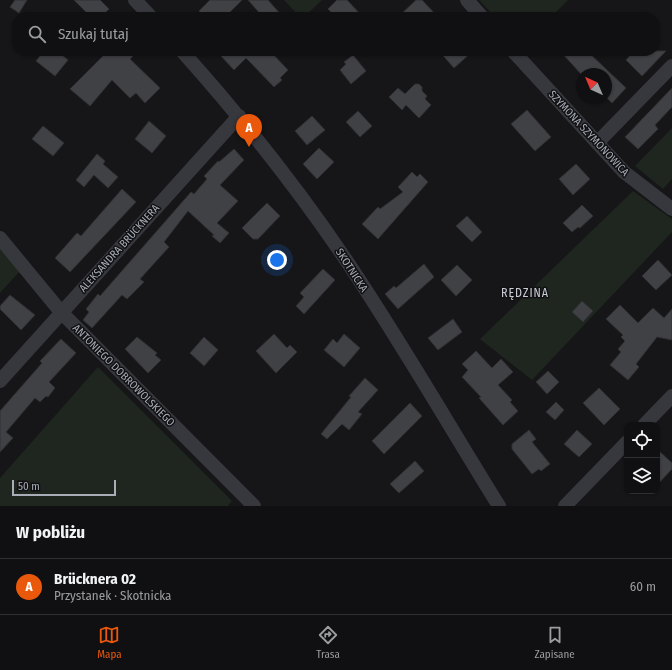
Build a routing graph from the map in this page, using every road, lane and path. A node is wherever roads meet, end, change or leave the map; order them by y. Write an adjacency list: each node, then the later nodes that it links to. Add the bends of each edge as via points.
1 (136, 0): 3 (street)
2 (467, 0): 4 (street)
3 (147, 12)
4 (478, 12)
5 (186, 56): 8 (street, SKOTNICKA)
6 (518, 56): 9 (street, SZYMONA SZYMONOWICA)
7 (672, 66): 9 (street)
8 (239, 116): 12 (street, ALEKSANDRA BRÜCKNERA); 18 (street, SKOTNICKA, via 346,260)
9 (597, 143): 10 (street, SZYMONA SZYMONOWICA, via 632,179)
10 (672, 209)
11 (0, 238): 12 (street, ANTONIEGO DOBROWOLSKIEGO)
12 (61, 312): 13 (street, ALEKSANDRA BRÜCKNERA); 17 (street, ANTONIEGO DOBROWOLSKIEGO)
13 (0, 381)
14 (672, 396): 15 (street)
15 (647, 422)
16 (624, 445): 19 (street)
17 (254, 506)
18 (499, 506)
19 (565, 506)

